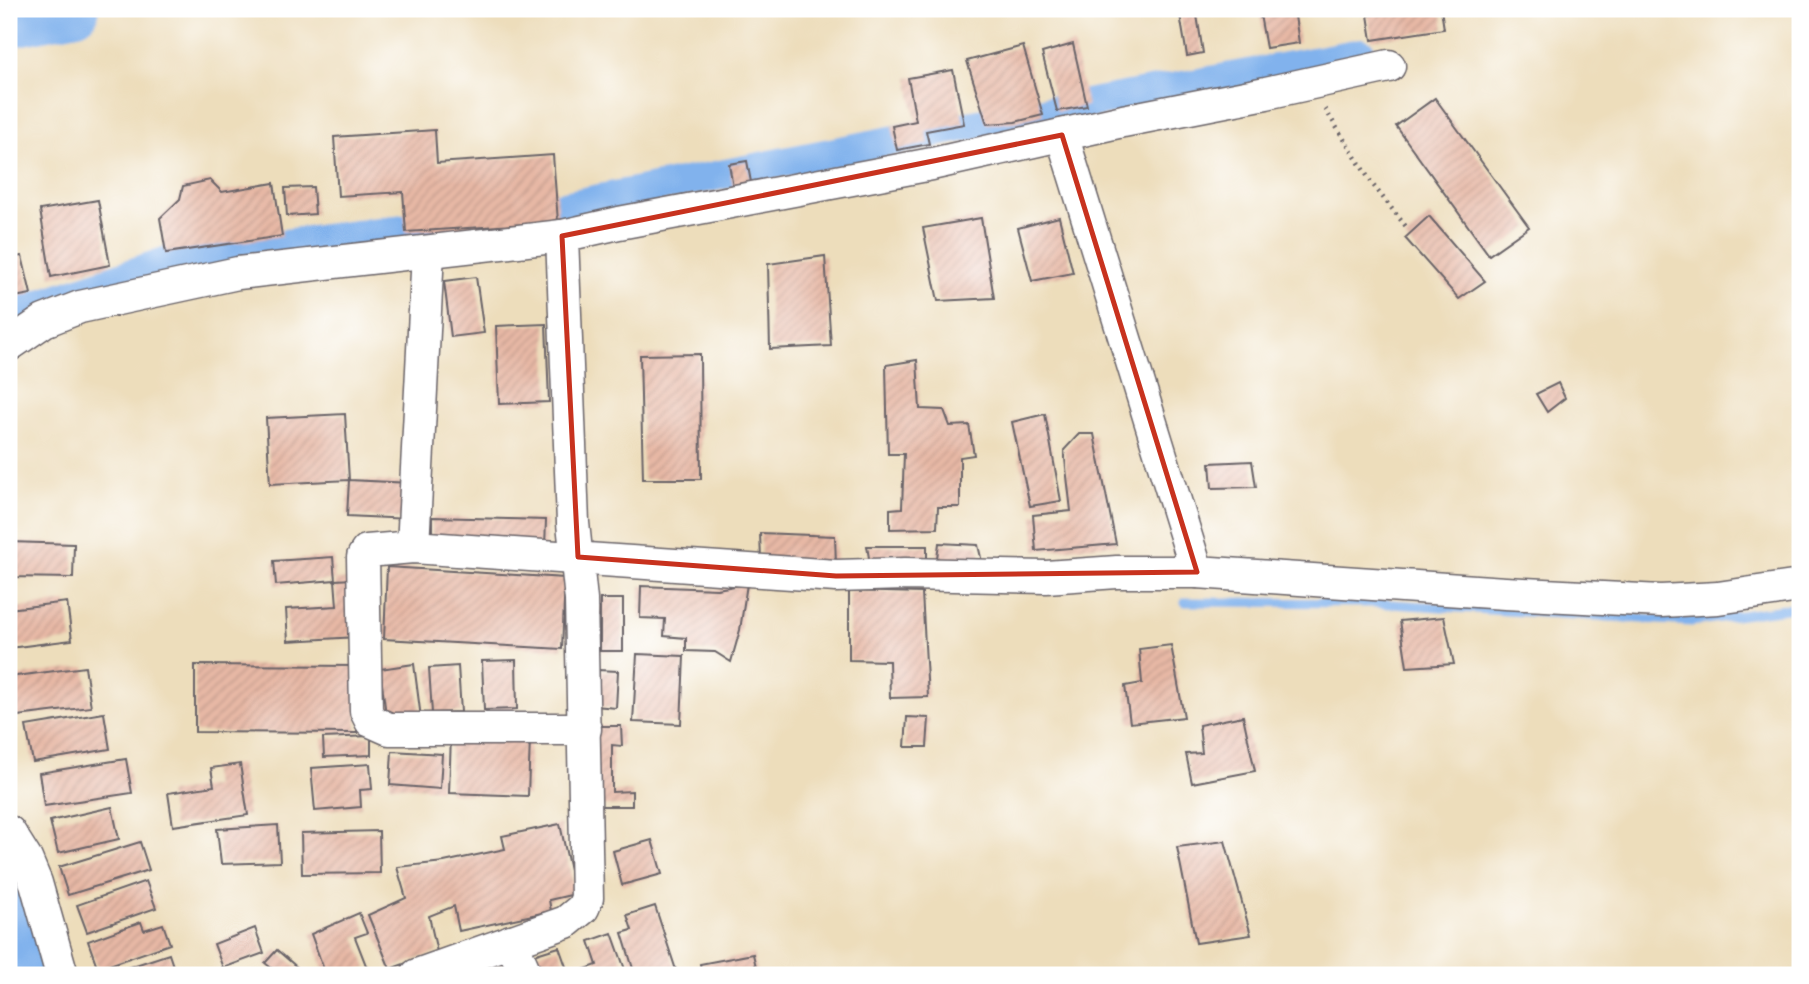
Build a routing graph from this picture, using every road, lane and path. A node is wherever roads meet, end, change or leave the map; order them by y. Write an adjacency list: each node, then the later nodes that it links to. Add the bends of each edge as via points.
1 (1389, 66): 2 (street)
2 (1311, 83): 3 (street); 4 (path, via 1373,185)
3 (1062, 135): 5 (street); 10 (street)
4 (1408, 229)
5 (562, 236): 6 (street); 9 (street)
6 (428, 252): 7 (street, via 238,272 93,304 44,321); 8 (street)
7 (9, 345)
8 (413, 547): 9 (street); 12 (street, via 378,548 363,557 366,711 371,721 389,729)
9 (578, 557): 10 (street, via 836,576 1046,578); 12 (street)
10 (1197, 572): 11 (street, via 1661,601)
11 (1800, 586)
12 (585, 729): 14 (street, via 587,898 583,908 566,922)
13 (9, 832): 15 (street, via 36,883)
14 (511, 941): 16 (street); 17 (street)
15 (62, 975)
16 (417, 975)
17 (526, 975)

